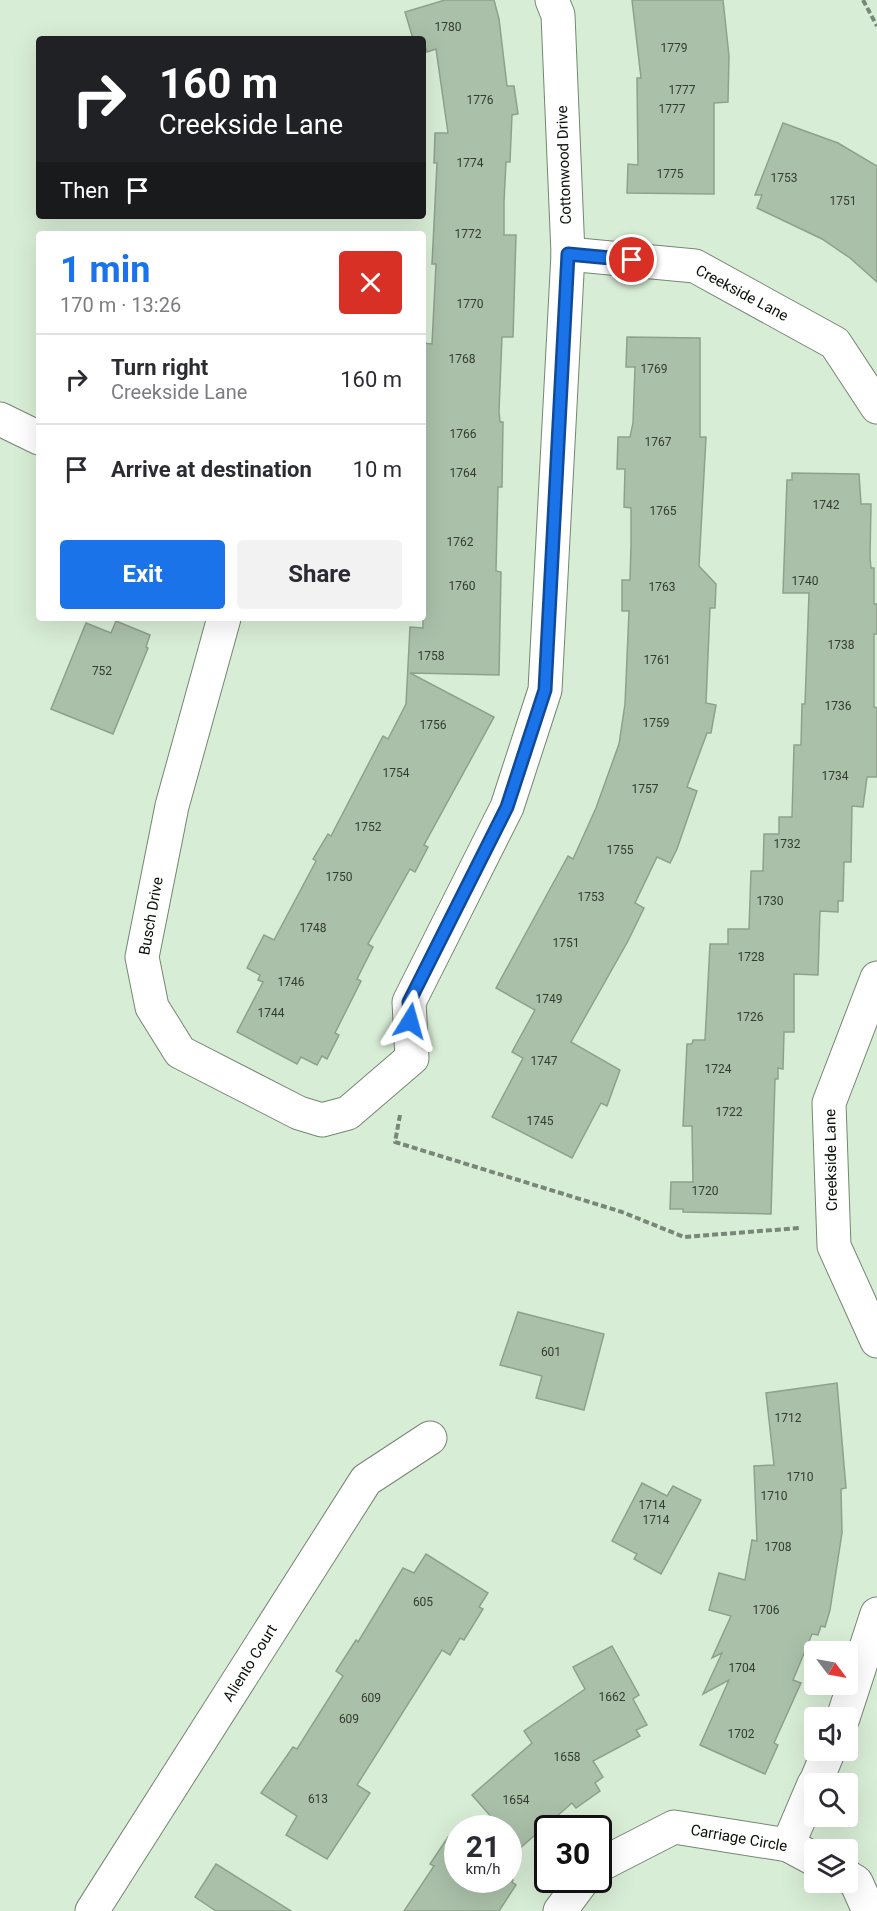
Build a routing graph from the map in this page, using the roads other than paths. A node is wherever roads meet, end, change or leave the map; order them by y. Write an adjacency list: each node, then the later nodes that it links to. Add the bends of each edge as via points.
1 (552, 0): 2 (street, Cottonwood Drive, via 558,15)
2 (568, 254): 3 (street, Creekside Lane, via 695,266 835,344); 8 (street, Cottonwood Drive, via 545,690 507,807 409,1002)
3 (877, 407)
4 (0, 419): 5 (street)
5 (36, 437)
6 (223, 621): 8 (street, Busch Drive, via 172,806 142,957 152,1007 180,1052 299,1113 322,1120 348,1113)
7 (877, 978): 9 (street, Creekside Lane, via 829,1103 834,1246)
8 (412, 1058)
9 (877, 1341)
10 (430, 1438): 18 (street, Aliento Court, via 366,1480)
11 (877, 1614): 12 (street)
12 (847, 1707)
13 (806, 1827): 14 (street)
14 (801, 1852): 15 (street, Carriage Circle, via 674,1827)
15 (612, 1859)
16 (858, 1886): 20 (street)
17 (573, 1893): 19 (street)
18 (92, 1911)
19 (560, 1911)
20 (869, 1911)

